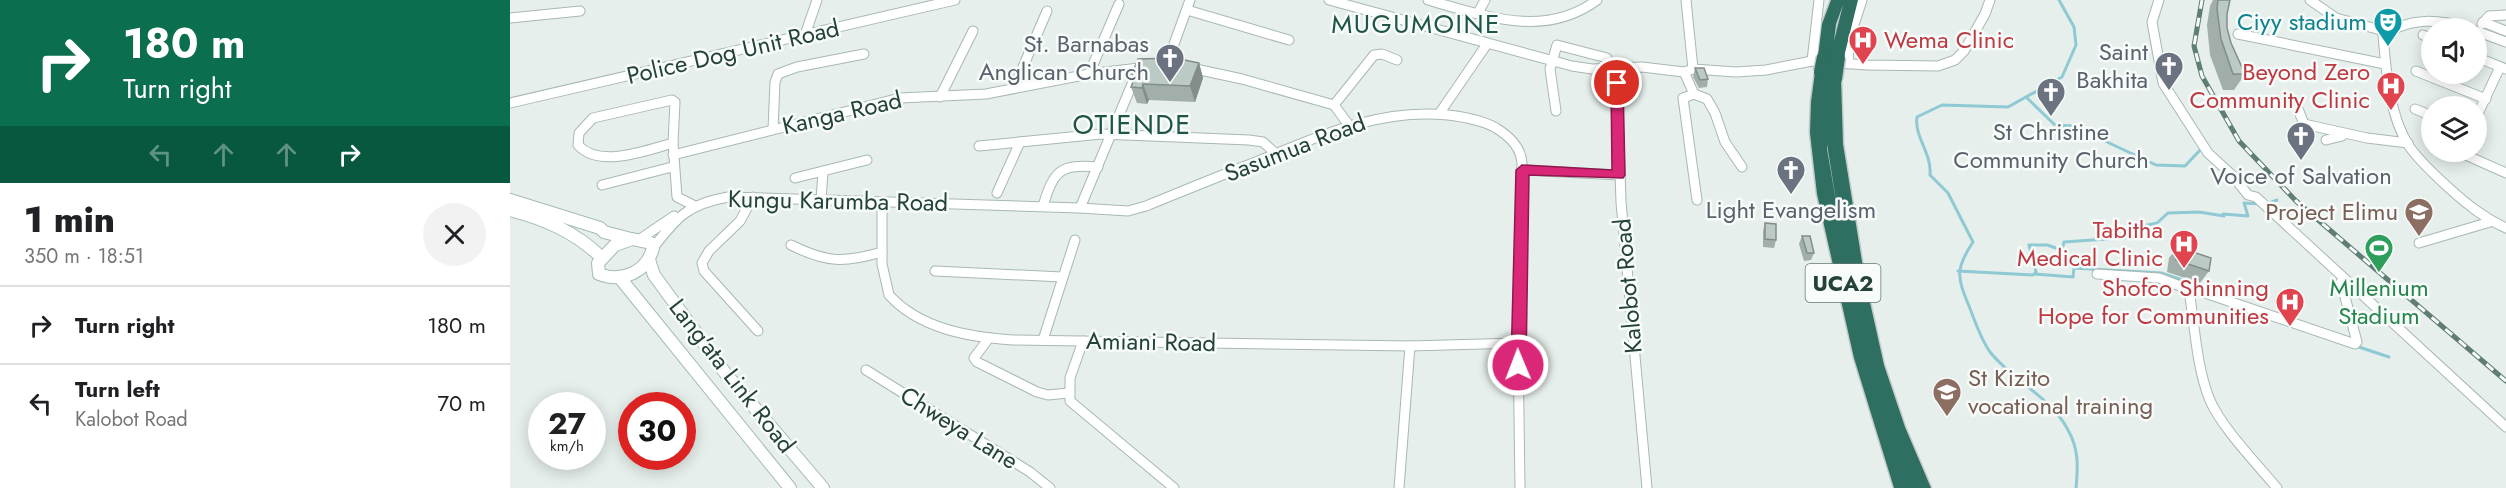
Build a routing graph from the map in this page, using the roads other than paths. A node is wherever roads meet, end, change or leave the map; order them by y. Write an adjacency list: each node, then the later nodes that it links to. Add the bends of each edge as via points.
1 (818, 0): 33 (street)
2 (955, 0): 33 (street, Police Dog Unit Road)
3 (1190, 0): 17 (street)
4 (1329, 0): 36 (street)
5 (1428, 0): 20 (street)
6 (1485, 0): 20 (street)
7 (1597, 0): 20 (street, via 1585,11 1562,19 1512,20)
8 (1686, 0): 46 (street)
9 (1819, 0): 43 (street)
10 (1838, 0): 43 (highway, UCA2, via 1828,24)
11 (1851, 0): 43 (highway, UCA2)
12 (1862, 0): 43 (street, via 1849,40)
13 (1990, 0): 43 (street, via 1964,51 1947,64)
14 (2159, 0): 108 (street, via 2152,22 2163,83 2204,148 2248,195 2256,197)
15 (2310, 0): 31 (street, via 2336,18)
16 (1119, 3): 48 (street)
17 (1187, 10): 34 (street); 44 (street)
18 (580, 11): 22 (street)
19 (1047, 11): 50 (street)
20 (1478, 13)
21 (2506, 15): 24 (street)
22 (510, 18)
23 (2421, 19): 31 (street)
24 (2487, 22)
25 (2506, 22): 26 (street)
26 (2487, 23)
27 (2487, 24): 30 (street)
28 (2487, 26): 35 (street)
29 (973, 31): 52 (street)
30 (2506, 31)
31 (2388, 32): 42 (street, via 2383,35)
32 (2238, 34): 42 (street)
33 (805, 35): 55 (street, Police Dog Unit Road)
34 (1288, 40)
35 (2506, 42)
36 (1487, 44): 40 (street); 61 (street)
37 (864, 54): 63 (street, via 778,74)
38 (1607, 58): 40 (street, via 1563,43 1555,47)
39 (1397, 60): 56 (street, via 1374,55)
40 (1550, 61): 46 (street, via 1582,68); 59 (street)
41 (2487, 61): 45 (street)
42 (2385, 64): 69 (street)
43 (1830, 65): 46 (street, via 1750,72); 126 (highway, UCA2, via 1819,87 1819,142 1825,195 1866,378); 127 (highway, UCA2, via 1836,153 1859,291 1875,365)
44 (1161, 67): 48 (street, Kanga Road); 56 (street, Kanga Road, via 1242,79); 65 (street)
45 (2503, 68): 54 (street)
46 (1689, 70): 51 (street)
47 (2416, 72): 53 (street)
48 (1089, 75): 50 (street, Kanga Road)
49 (1617, 83): 81 (street, Kalobot Road)
50 (1014, 88): 52 (street, Kanga Road)
51 (1694, 94): 77 (street, via 1710,103 1725,142); 87 (street, via 1682,101)
52 (940, 96): 63 (street, Kanga Road, via 900,98)
53 (2478, 96)
54 (2487, 97)
55 (510, 103)
56 (1334, 105): 62 (street)
57 (2298, 109): 64 (street, via 2304,124)
58 (2415, 109): 60 (street)
59 (1556, 111)
60 (2421, 111)
61 (1439, 114): 62 (street, Sasumua Road, via 1401,113); 78 (street, Sasumua Road, via 1486,122 1506,134 1520,151)
62 (1348, 124): 71 (street, Sasumua Road)
63 (773, 129): 72 (street, Kanga Road)
64 (2347, 134): 66 (street); 69 (street)
65 (1111, 135): 67 (street); 71 (street, via 1249,140 1263,142); 76 (street)
66 (2326, 140)
67 (1020, 142): 70 (street); 84 (street)
68 (674, 143): 68 (street, via 675,102 669,100 593,118 583,126 577,143 589,154 604,156); 72 (street)
69 (2408, 143): 95 (street)
70 (979, 146)
71 (1275, 153): 92 (street, Sasumua Road, via 1146,206 1128,211)
72 (673, 155): 75 (street)
73 (867, 160): 79 (street)
74 (2480, 162): 80 (street)
75 (672, 166): 83 (street); 90 (street, via 677,197)
76 (1098, 167): 91 (street, via 1058,170 1051,178); 92 (street)
77 (1742, 167)
78 (1522, 170): 81 (street); 114 (street, Sasumua Road)
79 (823, 171): 82 (street); 88 (street)
80 (2506, 173)
81 (1619, 175): 125 (street, Kalobot Road)
82 (795, 178)
83 (602, 184)
84 (997, 193)
85 (753, 197): 88 (street, Kungu Karumba Road); 90 (street, Kungu Karumba Road, via 728,197); 110 (street, via 740,221 702,263 704,271)
86 (510, 200): 97 (main road)
87 (1697, 200)
88 (821, 201): 89 (street, Kungu Karumba Road)
89 (882, 203): 91 (street, Kungu Karumba Road); 101 (street, Amiani Road)
90 (693, 205): 94 (street, Kungu Karumba Road)
91 (1043, 206): 92 (street, Sasumua Road)
92 (1080, 208)
93 (510, 210): 103 (main road, via 572,231)
94 (681, 212): 97 (street); 102 (street, Kungu Karumba Road)
95 (2490, 222): 96 (street); 99 (street)
96 (2505, 225)
97 (636, 239): 102 (main road, via 651,243); 103 (main road, via 615,245)
98 (1075, 240): 106 (street)
99 (2419, 243)
100 (791, 245): 101 (street, via 834,263)
101 (882, 252): 111 (street, Amiani Road, via 886,287 895,301 966,336)
102 (651, 254): 107 (main road, via 636,271); 120 (main road, Lang'ata Link Road, via 654,275 726,374)
103 (601, 257): 107 (main road, via 599,274)
104 (935, 271): 106 (street)
105 (2097, 274): 109 (street, via 2165,279)
106 (1062, 277): 112 (street)
107 (620, 278): 119 (main road, Lang'ata Link Road)
108 (2349, 282): 109 (street, via 2341,282 2355,344); 118 (street)
109 (2193, 291): 128 (street, via 2192,314 2210,400)
110 (758, 331)
111 (989, 338): 112 (street, Amiani Road); 117 (street, via 976,353 977,362 1037,392)
112 (1043, 340): 113 (street, Amiani Road)
113 (1083, 341): 115 (street, Amiani Road); 117 (street)
114 (1518, 343): 115 (street, Amiani Road); 124 (street, Sasumua Road)
115 (1410, 346): 123 (street)
116 (866, 369): 121 (street, Chweya Lane)
117 (1068, 393): 122 (street, via 1073,406)
118 (2506, 427)
119 (790, 488)
120 (823, 488)
121 (1050, 488)
122 (1174, 488)
123 (1399, 488)
124 (1521, 488)
125 (1647, 488)
126 (1904, 488)
127 (1921, 488)
128 (2277, 488)

